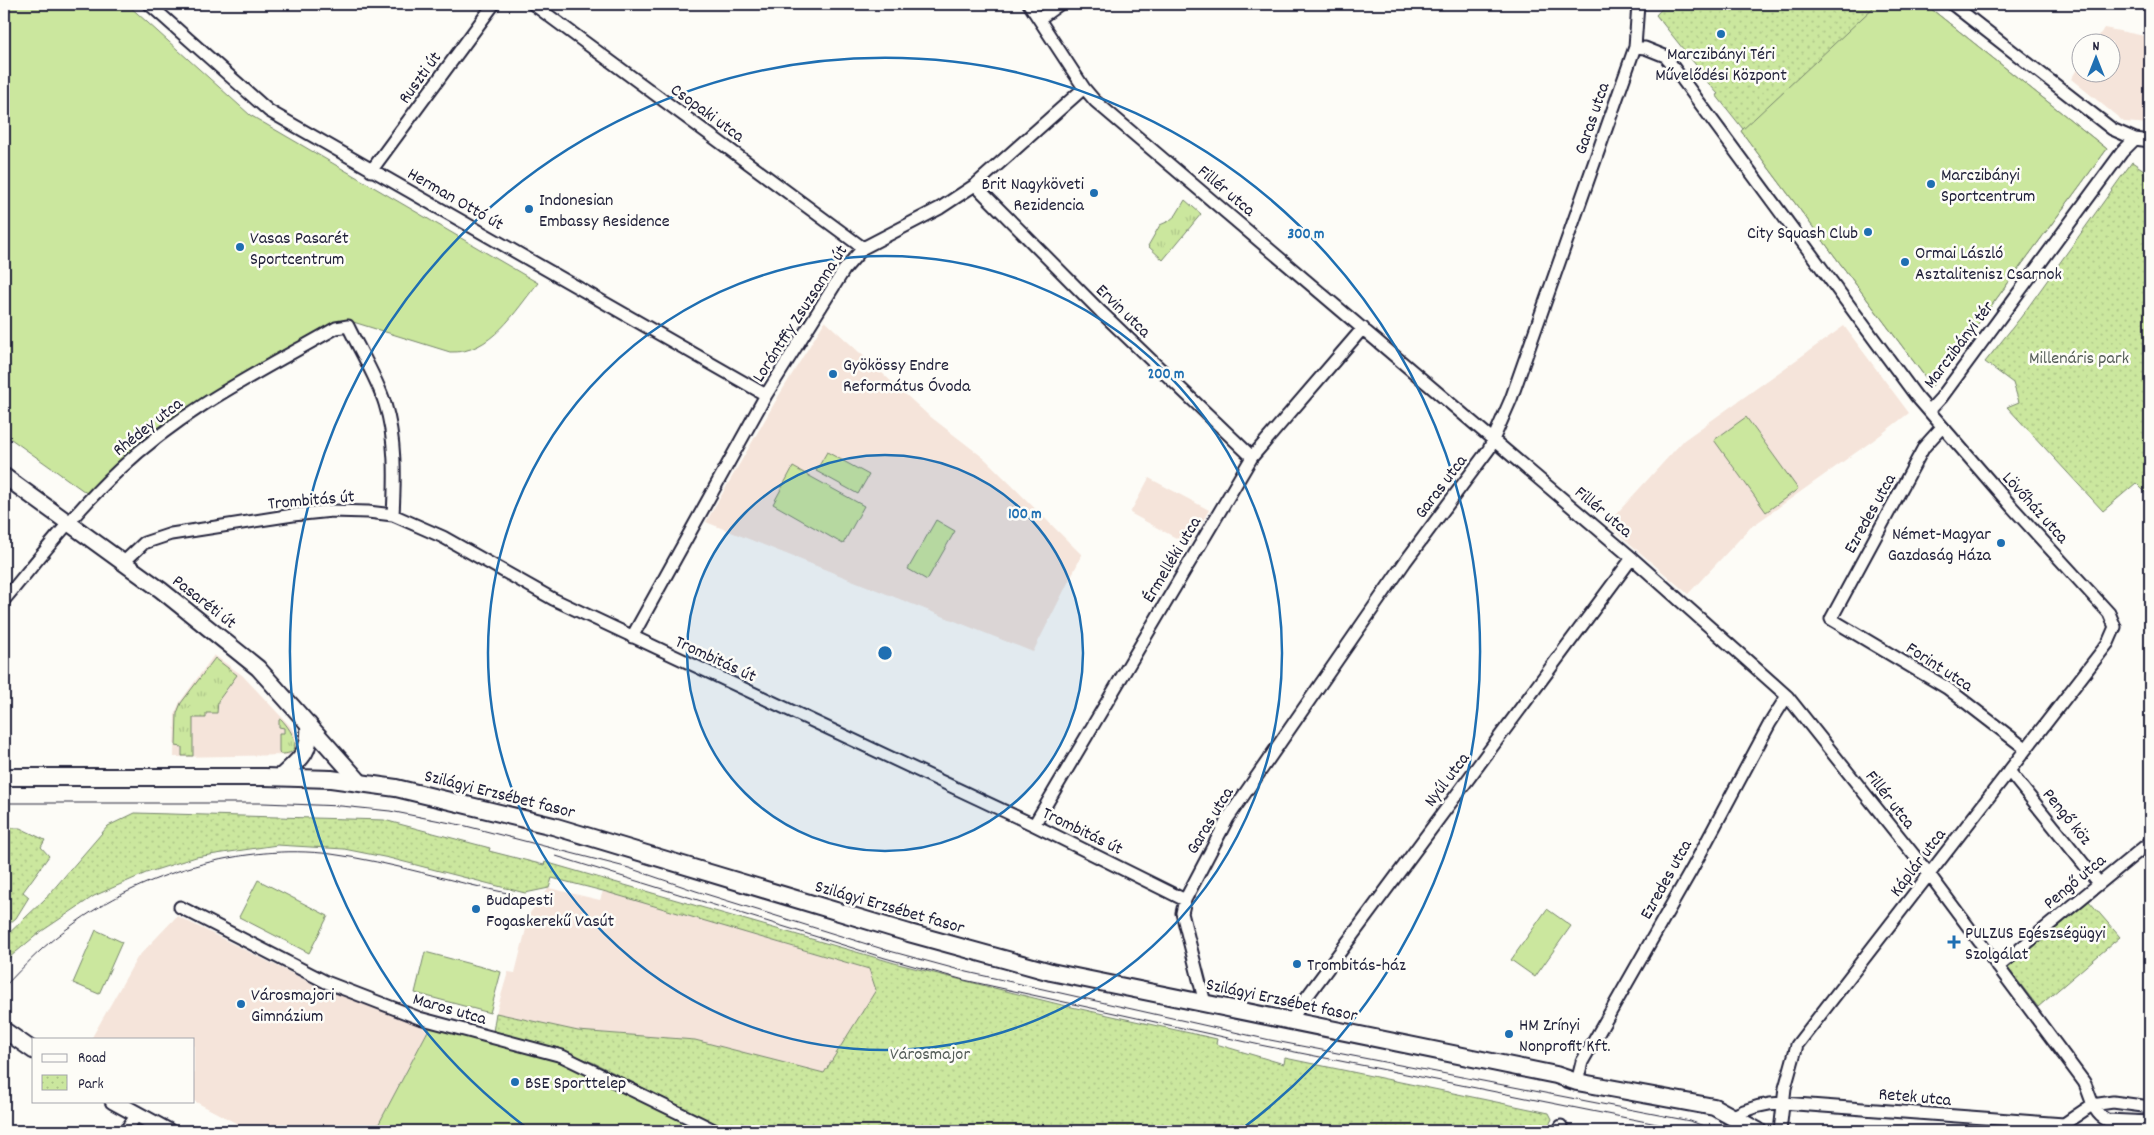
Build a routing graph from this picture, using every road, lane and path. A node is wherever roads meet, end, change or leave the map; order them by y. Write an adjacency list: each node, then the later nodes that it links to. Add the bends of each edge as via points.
1 (150, 4): 13 (street, Herman Ottó út, via 269,111)
2 (494, 4): 13 (street, Ruszti út)
3 (533, 4): 15 (street, Csopaki utca)
4 (1028, 4): 8 (street, Fillér utca)
5 (1060, 4): 8 (street)
6 (1638, 4): 9 (street)
7 (1952, 4): 11 (street, via 2112,129)
8 (1039, 19): 10 (street, Fillér utca)
9 (1635, 47): 18 (street, Marczibányi tér, via 1665,56); 20 (street, Garas utca)
10 (1084, 88): 14 (street, Lorántffy Zsuzsanna út); 16 (street, Fillér utca, via 1095,101)
11 (2135, 139): 12 (street); 18 (street, Marczibányi tér, via 2122,152)
12 (2150, 142)
13 (372, 171): 17 (street, Herman Ottó út)
14 (975, 185): 15 (street, Lorántffy Zsuzsanna út, via 940,208); 21 (street, Ervin utca, via 1100,312)
15 (863, 248): 17 (street, Lorántffy Zsuzsanna út, via 844,270)
16 (1363, 328): 20 (street, Fillér utca); 21 (street, Érmelléki utca)
17 (766, 395): 30 (street, Lorántffy Zsuzsanna út)
18 (1929, 411): 19 (street, Lövőház utca)
19 (1942, 426): 28 (street, Ezredes utca, via 1924,447); 29 (street, Lövőház utca, via 2109,614)
20 (1494, 439): 25 (street, Fillér utca); 42 (street, Garas utca, via 1228,818)
21 (1252, 457): 38 (street, Érmelléki utca)
22 (4, 476): 24 (street, Pasaréti út)
23 (393, 515): 24 (street, Rhédey utca, via 395,480 385,403 348,326 336,328 207,401 120,469); 26 (street, Trombitás út, via 332,511 172,534 144,543); 30 (street, Trombitás út, via 443,537 553,599)
24 (70, 523): 26 (street, Pasaréti út); 27 (street, Rhédey utca)
25 (1632, 558): 31 (street, Fillér utca); 46 (street, Nyúl utca)
26 (124, 562): 32 (street, Pasaréti út, via 258,668)
27 (4, 600)
28 (1831, 619): 33 (street, Forint utca, via 1946,688)
29 (2115, 627): 33 (street, Káplár utca, via 2108,643)
30 (632, 637): 38 (street, Trombitás út)
31 (1787, 696): 40 (street, Fillér utca); 49 (street, Ezredes utca, via 1582,1062)
32 (310, 725): 36 (main road, via 308,748); 37 (street, Pasaréti út)
33 (2026, 749): 34 (street, Káplár utca)
34 (2009, 771): 40 (street, Káplár utca); 41 (street, Pengő köz)
35 (4, 777): 36 (main road, Szilágyi Erzsébet fasor)
36 (281, 778): 37 (main road, Szilágyi Erzsébet fasor)
37 (360, 782): 45 (main road, Szilágyi Erzsébet fasor, via 553,826 1051,972)
38 (1034, 825): 42 (street, Trombitás út)
39 (2150, 842): 41 (street, Pengő utca)
40 (1929, 874): 44 (street, Fillér utca); 51 (street, Káplár utca, via 1797,1045)
41 (2099, 883): 44 (street, Pengő utca)
42 (1185, 900): 45 (street, via 1182,914)
43 (180, 907): 59 (street, Maros utca, via 326,982 419,1018 562,1056)
44 (1998, 967): 52 (street, Fillér utca, via 2084,1082)
45 (1205, 1003): 46 (main road, Szilágyi Erzsébet fasor)
46 (1290, 1022): 49 (main road, Szilágyi Erzsébet fasor, via 1556,1075)
47 (4, 1030): 48 (street)
48 (32, 1050)
49 (1577, 1082): 55 (main road, Szilágyi Erzsébet fasor, via 1714,1107)
50 (115, 1102): 54 (street)
51 (1783, 1103): 52 (street, Retek utca, via 2054,1124 2064,1124); 55 (street, Retek utca, via 1746,1109); 61 (street, Káplár utca)
52 (2092, 1105): 53 (street, Retek utca, via 2113,1102); 56 (street, via 2107,1120)
53 (2150, 1107)
54 (137, 1115): 57 (street); 58 (street)
55 (1731, 1117): 60 (main road, Szilágyi Erzsébet fasor)
56 (2149, 1123)
57 (125, 1131)
58 (168, 1131)
59 (716, 1131)
60 (1758, 1131)
61 (1780, 1131)

